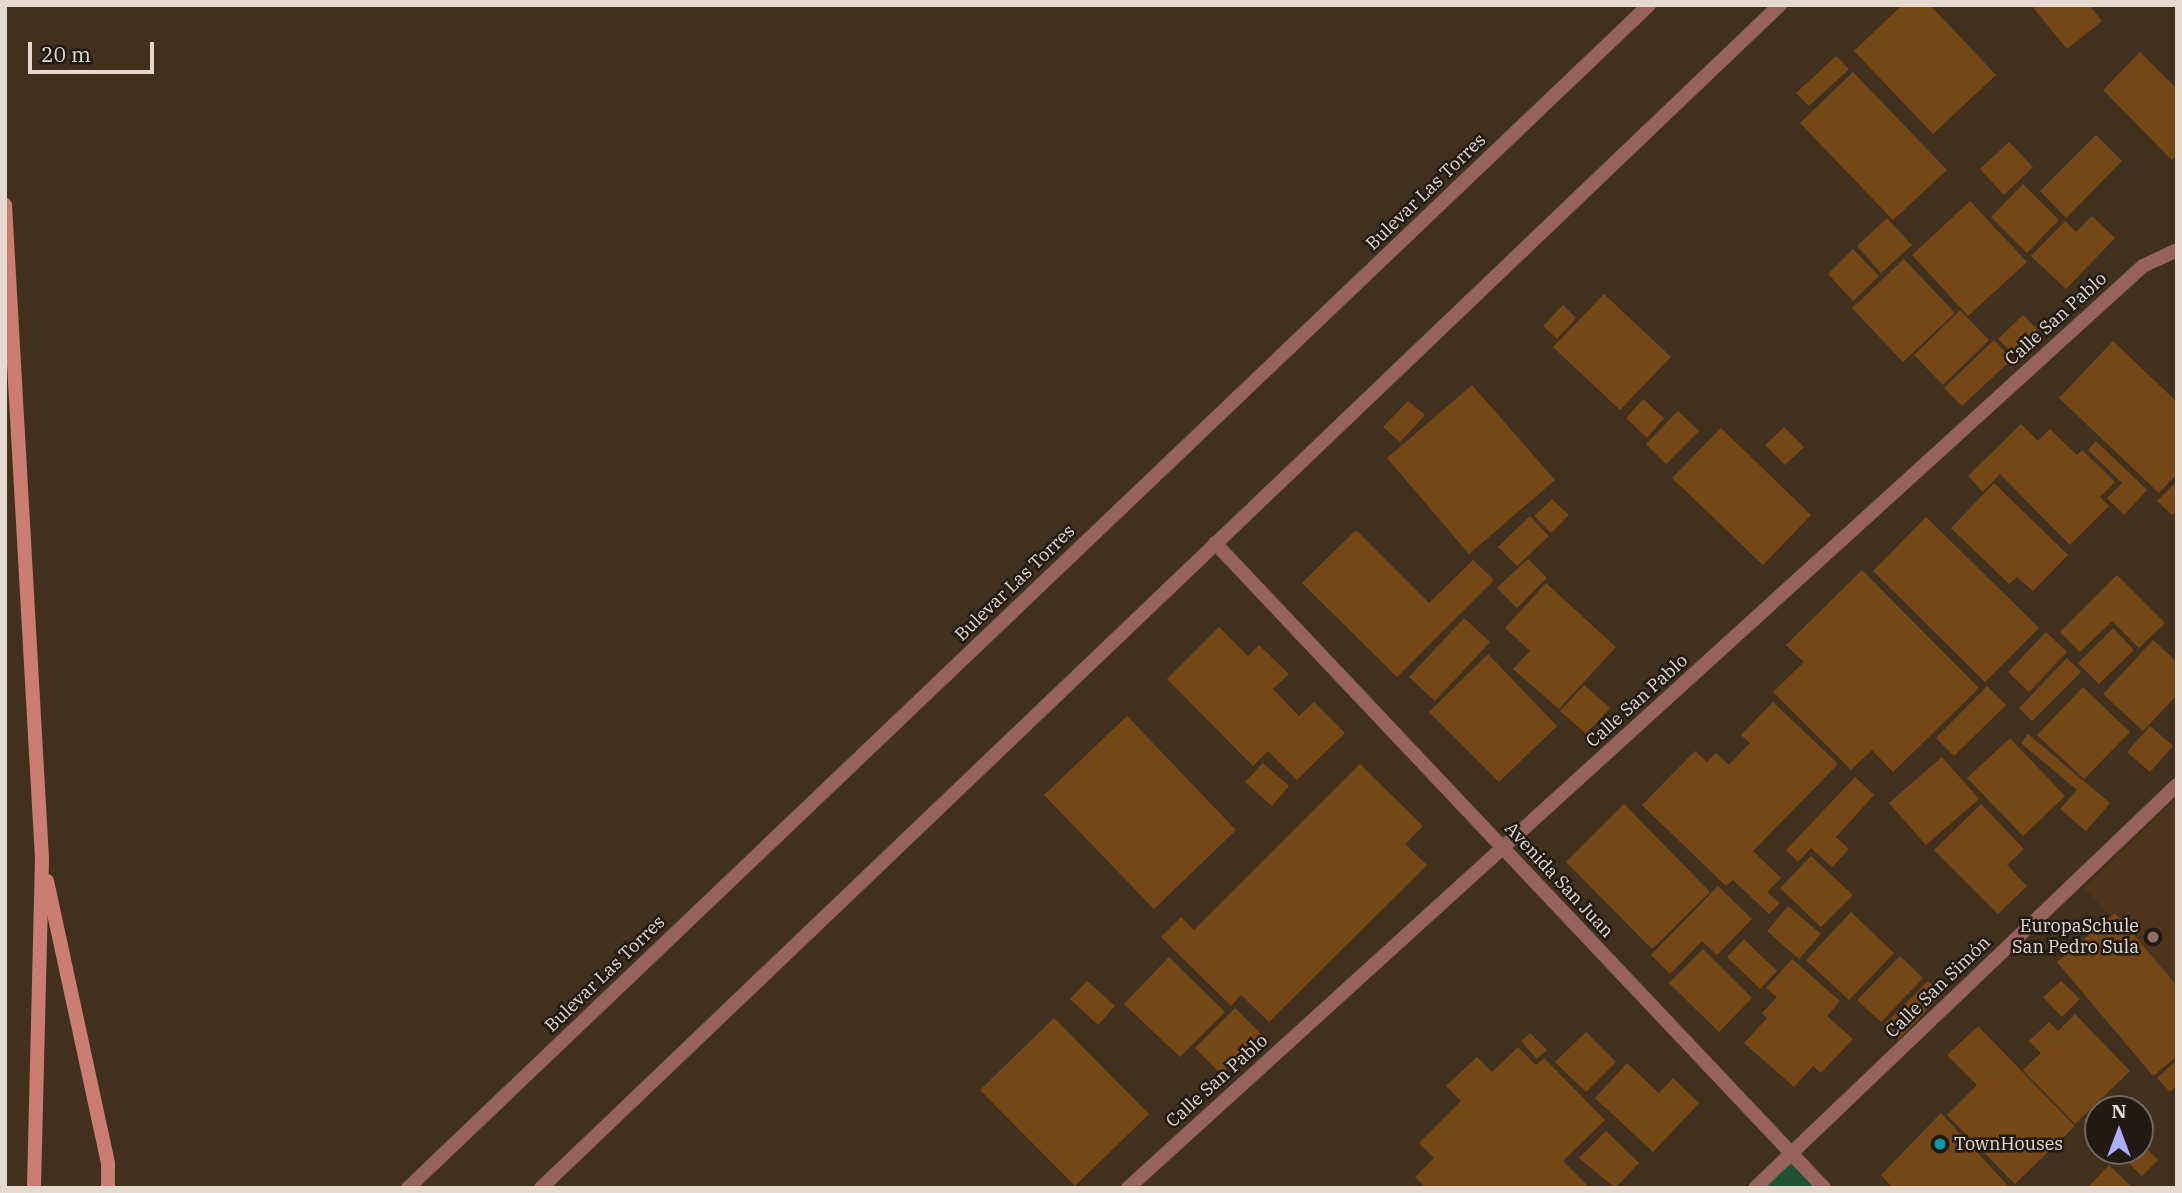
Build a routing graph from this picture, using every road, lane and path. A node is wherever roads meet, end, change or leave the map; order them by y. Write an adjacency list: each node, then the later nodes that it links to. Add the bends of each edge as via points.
1 (1649, 5): 12 (street, Bulevar Las Torres)
2 (1780, 5): 5 (street)
3 (5, 205): 8 (main road)
4 (2177, 250): 7 (street, Calle San Pablo, via 2143,266)
5 (1215, 542): 7 (street, Avenida San Juan); 13 (street)
6 (2177, 785): 9 (street, Calle San Simón)
7 (1503, 849): 9 (street, Avenida San Juan); 14 (street, Calle San Pablo)
8 (42, 859): 10 (main road); 11 (main road, via 108,1164)
9 (1792, 1154): 15 (street, Calle San Simón); 16 (street, Avenida San Juan)
10 (34, 1188)
11 (107, 1188)
12 (408, 1188)
13 (541, 1188)
14 (1128, 1188)
15 (1755, 1188)
16 (1824, 1188)

